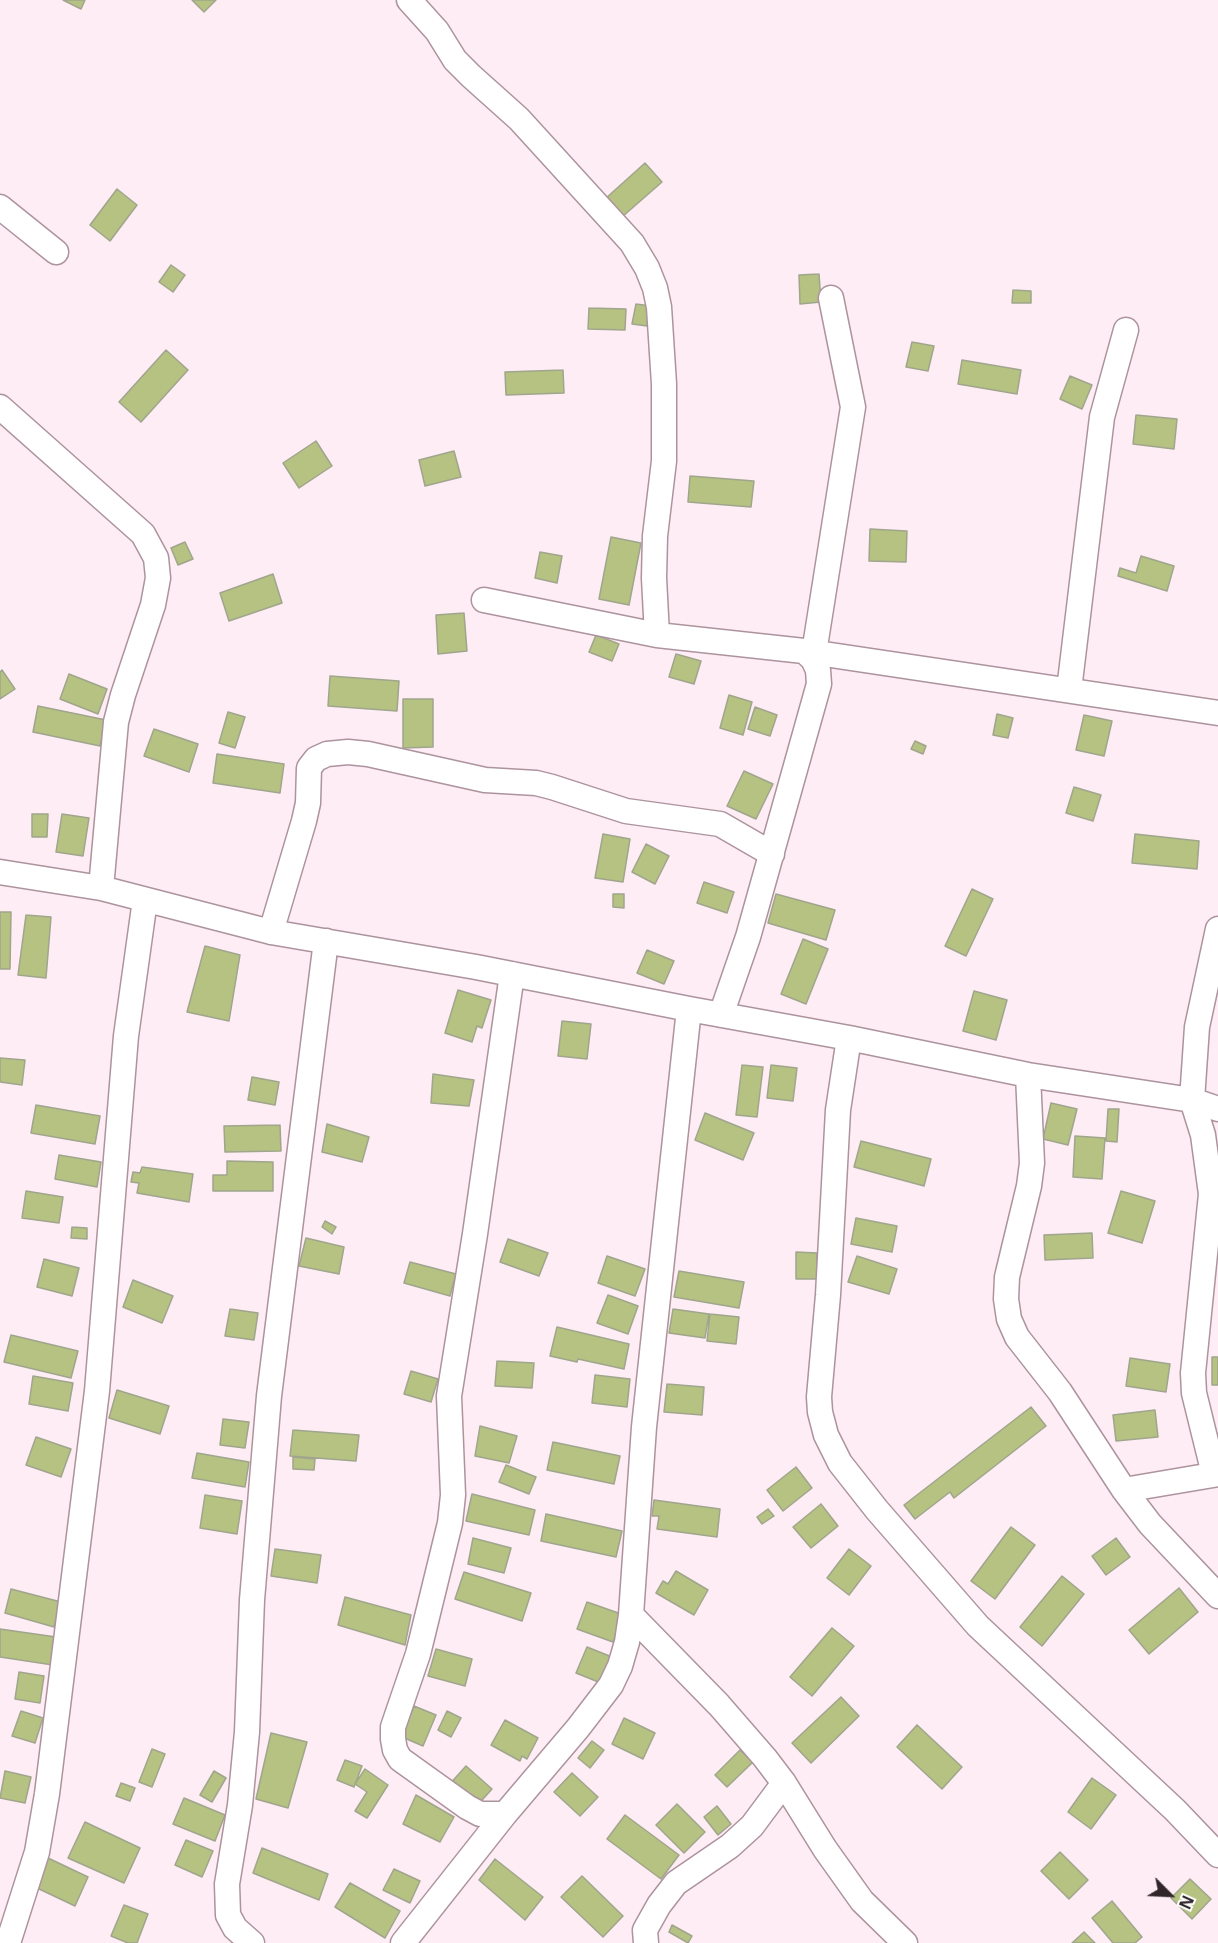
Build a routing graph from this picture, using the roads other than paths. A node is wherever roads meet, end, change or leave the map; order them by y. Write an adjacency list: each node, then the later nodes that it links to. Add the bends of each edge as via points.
1 (409, 0): 8 (street, via 437,31 455,60 519,119 632,243 655,288 664,384 664,461 655,536)
2 (0, 207): 3 (street)
3 (56, 252)
4 (831, 298): 9 (street, via 853,407)
5 (1126, 330): 10 (street, via 1102,417)
6 (0, 407): 14 (street, via 143,534 156,558 158,578 153,605 116,722)
7 (484, 600): 8 (street)
8 (657, 635): 9 (street, via 733,641)
9 (811, 654): 10 (street); 12 (street, via 819,684)
10 (1069, 690): 11 (street)
11 (1218, 712)
12 (772, 854): 17 (street, via 711,822 626,811 536,783 485,780 368,754 327,754 309,768 304,821); 21 (street)
13 (0, 872): 14 (street)
14 (101, 888): 15 (street)
15 (145, 900): 17 (street); 33 (street, via 126,1036 97,1390 47,1794 37,1852)
16 (1218, 929): 24 (street, via 1197,1027)
17 (272, 932): 18 (street)
18 (326, 941): 19 (street); 34 (street, via 269,1396 252,1600 247,1732 227,1884 228,1915 235,1928)
19 (512, 974): 20 (street); 31 (street, via 449,1396 453,1495 450,1523 418,1654 393,1727 394,1750 400,1759 480,1814)
20 (689, 1009): 21 (street); 29 (street, via 644,1427)
21 (721, 1015): 22 (street)
22 (849, 1038): 23 (street); 32 (street, via 837,1121 819,1396 826,1435 840,1462 877,1510 978,1626)
23 (1028, 1075): 24 (street); 27 (street, via 1032,1163 1006,1277 1009,1319 1017,1337 1060,1392)
24 (1192, 1100): 25 (street); 26 (street, via 1203,1135 1210,1194 1194,1393)
25 (1218, 1109)
26 (1216, 1474): 27 (street)
27 (1124, 1490): 28 (street, via 1150,1524)
28 (1218, 1596)
29 (631, 1615): 30 (street, via 719,1705); 31 (street, via 623,1658 610,1685)
30 (784, 1783): 36 (street, via 752,1826 676,1883 645,1930); 37 (street, via 862,1900)
31 (505, 1814): 35 (street)
32 (1218, 1855)
33 (8, 1943)
34 (252, 1943)
35 (403, 1943)
36 (646, 1943)
37 (905, 1943)

